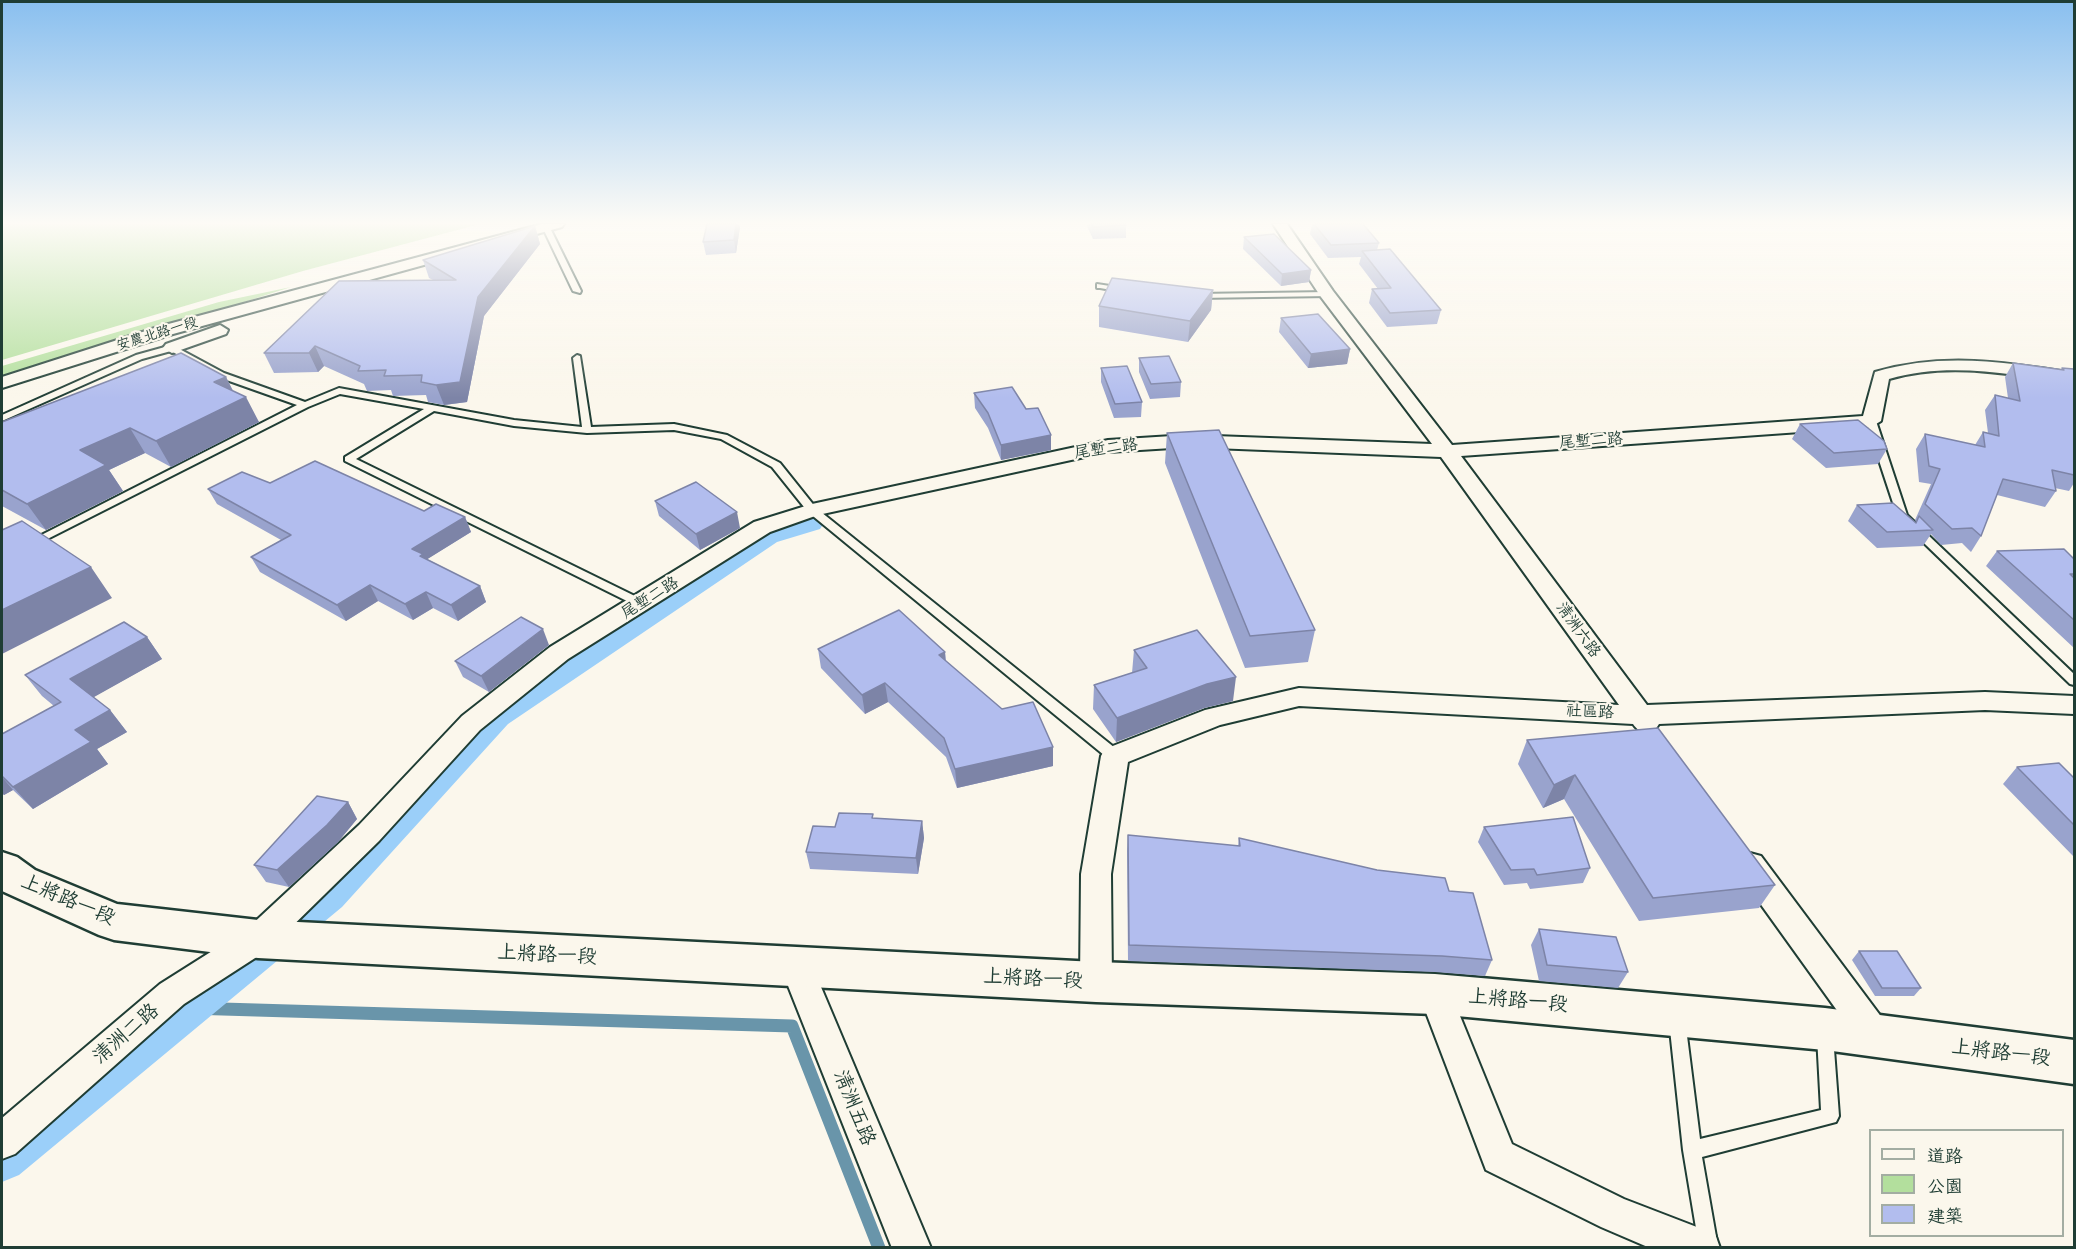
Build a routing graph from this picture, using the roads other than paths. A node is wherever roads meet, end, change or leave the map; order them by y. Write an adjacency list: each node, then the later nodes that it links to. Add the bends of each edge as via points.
1 (342, 282): 6 (street, 安農北路一段)
2 (573, 282): 5 (lane)
3 (1319, 282): 8 (street, 清洲六路)
4 (1100, 286): 7 (lane)
5 (577, 291)
6 (307, 292): 10 (street, via 281,307); 13 (street, 安農北路一段, via 167,330)
7 (1133, 292)
8 (1327, 294): 9 (lane); 19 (street, 清洲六路)
9 (1190, 296)
10 (172, 348): 14 (lane, via 221,375); 16 (lane, via 139,357)
11 (577, 358): 18 (lane)
12 (2074, 378): 17 (street, via 1982,366 1917,365 1881,376)
13 (2, 383)
14 (305, 405): 15 (lane, via 339,391); 21 (lane)
15 (431, 409): 18 (lane); 22 (lane, via 350,459)
16 (2, 418)
17 (1870, 421): 19 (street, 尾塹二路); 23 (lane, via 1902,516)
18 (587, 430): 20 (lane, via 674,427 724,437 776,465)
19 (1447, 451): 20 (street, 尾塹二路, via 1188,441 1108,446); 25 (street, 清洲六路)
20 (812, 510): 22 (street, 尾塹二路, via 762,527); 27 (lane)
21 (2, 559)
22 (641, 604): 30 (street, 尾塹二路, via 559,653 471,723 369,833)
23 (2074, 681)
24 (2074, 705): 25 (street, 社區路, via 1986,702)
25 (1640, 715): 26 (street, 清洲六路); 27 (street, 社區路, via 1299,697 1214,717)
26 (1661, 743)
27 (1114, 756): 32 (street, via 1096,874)
28 (1737, 847): 36 (street)
29 (2, 869): 30 (main road, 上將路一段, via 20,882 114,922)
30 (258, 939): 31 (main road, 上將路一段); 38 (street, 清洲二路, via 172,994)
31 (797, 968): 32 (main road, 上將路一段); 40 (street, 清洲五路)
32 (1096, 982): 33 (main road, 上將路一段)
33 (1435, 994): 34 (main road, 上將路一段); 41 (street, via 1499,1157 1614,1214)
34 (1677, 1016): 35 (main road, 上將路一段); 39 (lane)
35 (1825, 1029): 36 (main road, 上將路一段); 39 (lane, via 1830,1116)
36 (1876, 1037): 37 (main road, 上將路一段)
37 (2074, 1062)
38 (2, 1141)
39 (1692, 1150): 42 (lane)
40 (912, 1248)
41 (1701, 1248)
42 (1710, 1248)

